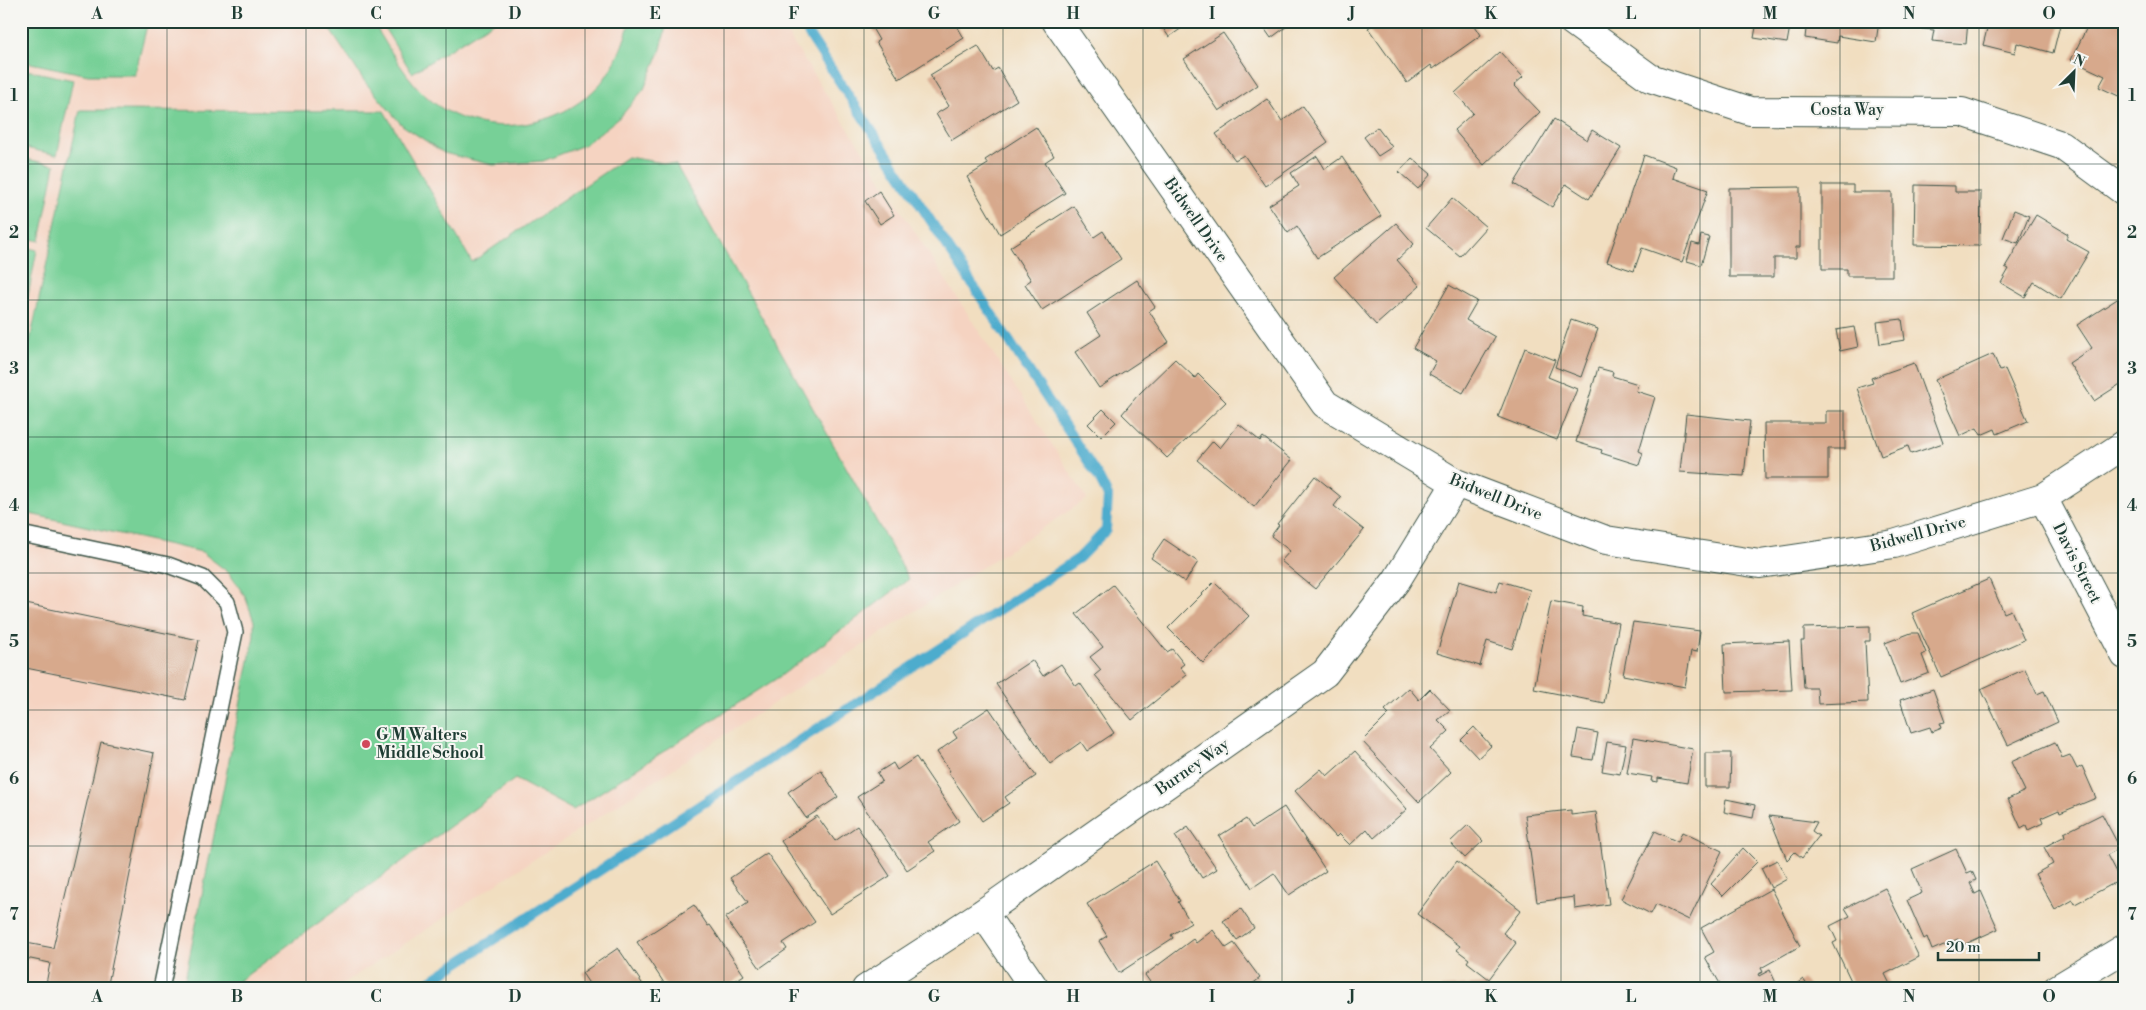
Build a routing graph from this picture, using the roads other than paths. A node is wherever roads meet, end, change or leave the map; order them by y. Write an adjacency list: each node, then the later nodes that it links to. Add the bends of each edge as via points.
1 (1056, 21): 5 (street, Bidwell Drive, via 1325,404)
2 (1572, 21): 3 (street, Costa Way, via 1650,78 1750,111 1962,112 2061,145)
3 (2125, 192)
4 (2125, 444): 6 (street, Bidwell Drive)
5 (1456, 483): 6 (street, Bidwell Drive, via 1606,540 1760,564 1894,544); 9 (street, Burney Way, via 1396,582 1325,674)
6 (2043, 498): 8 (street, Davis Street)
7 (21, 534): 11 (lane, via 168,565 203,578 227,602 234,632)
8 (2125, 656)
9 (983, 913): 12 (street, Burney Way); 13 (street)
10 (2125, 948): 14 (street)
11 (160, 989)
12 (866, 989)
13 (1035, 989)
14 (2058, 989)

